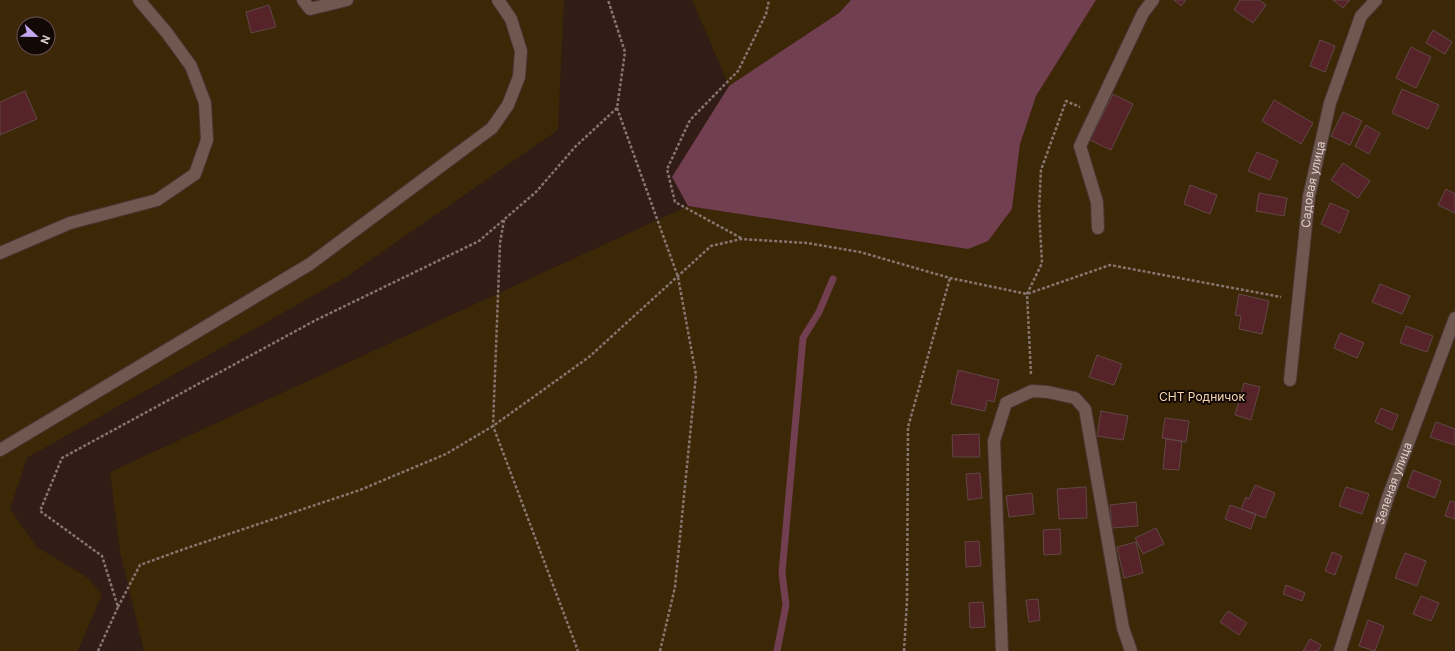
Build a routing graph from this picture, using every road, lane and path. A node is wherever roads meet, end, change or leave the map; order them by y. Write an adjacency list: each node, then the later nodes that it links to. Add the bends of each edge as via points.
1 (139, 0): 14 (street, via 191,66 205,103 207,140 195,174 157,200 70,223)
2 (303, 0): 3 (street, via 310,9)
3 (347, 0)
4 (498, 0): 23 (street, via 511,19 521,51 519,77 508,105 492,128 310,264)
5 (608, 0): 10 (path, via 625,52)
6 (769, 0): 13 (path, via 766,14 738,71 690,120 667,169 675,202)
7 (1153, 0): 12 (street, via 1143,13 1080,146 1097,202)
8 (1376, 0): 18 (street, Садовая улица, via 1361,16 1330,103 1309,196)
9 (1066, 101): 17 (path, via 1041,170 1039,210 1042,263)
10 (617, 108): 11 (path, via 576,147 536,192); 15 (path)
11 (504, 219): 22 (path, via 500,243); 24 (path, via 479,241 316,320 62,458 40,511 102,556)
12 (1098, 228)
13 (742, 239): 15 (path, via 711,246); 16 (path, via 807,243 860,252)
14 (0, 253)
15 (678, 277): 22 (path, via 589,357); 27 (path, via 696,374 675,587)
16 (950, 278): 17 (path); 28 (path, via 908,427 907,601)
17 (1028, 294): 18 (path, via 1110,265); 21 (path)
18 (1299, 300): 20 (street, Садовая улица)
19 (1455, 318): 31 (street, Зеленая улица, via 1388,497)
20 (1290, 380)
21 (1032, 391): 29 (street, via 1006,403 994,442); 30 (street, via 1076,398 1085,409 1123,628)
22 (492, 426): 24 (path, via 446,454 360,490 140,565); 26 (path)
23 (0, 450)
24 (118, 606): 25 (path)
25 (98, 651)
26 (578, 651)
27 (660, 651)
28 (904, 651)
29 (1002, 651)
30 (1131, 651)
31 (1340, 651)

